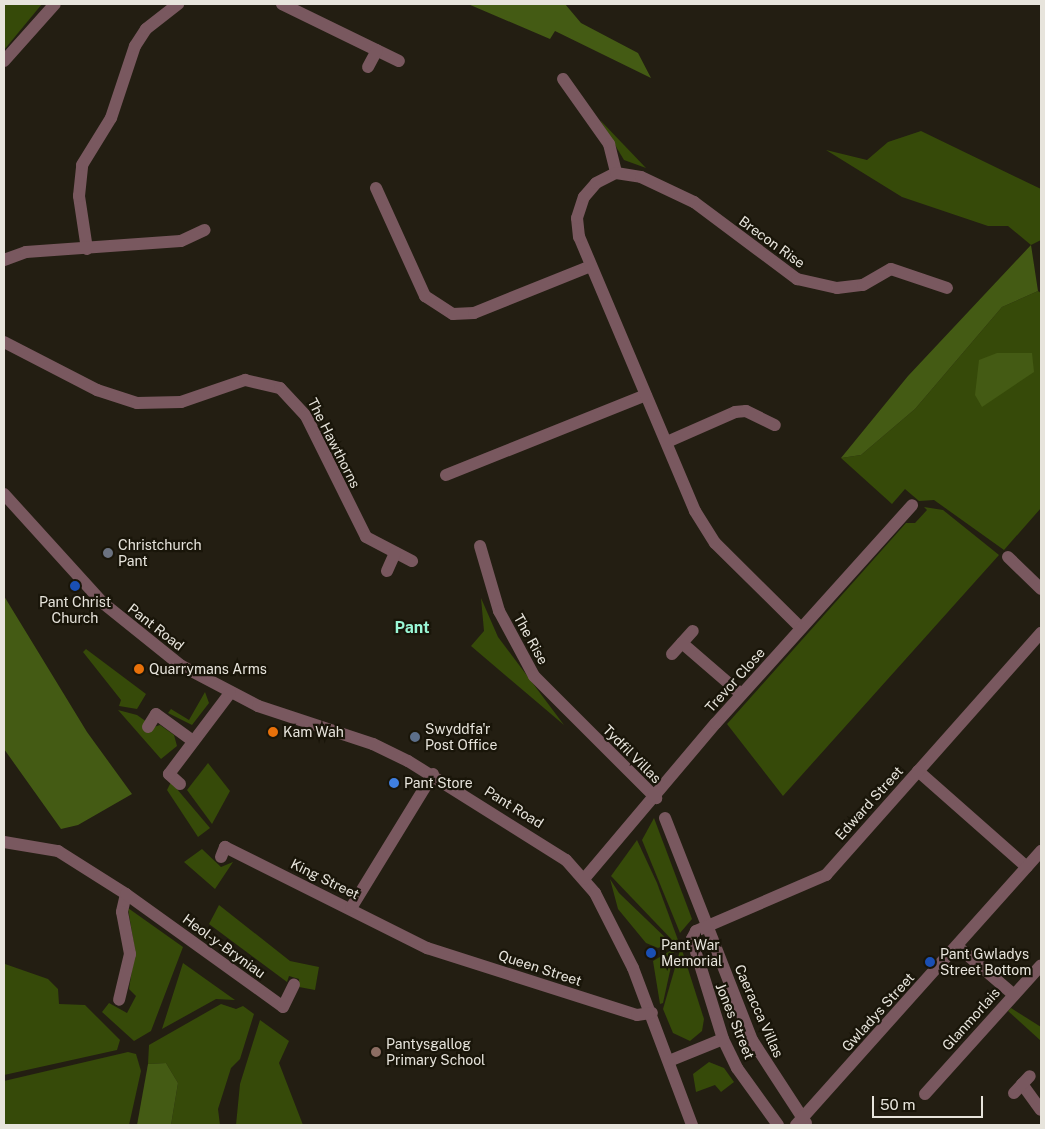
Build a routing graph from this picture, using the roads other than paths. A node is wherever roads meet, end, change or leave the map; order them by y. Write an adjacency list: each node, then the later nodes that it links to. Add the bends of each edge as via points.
1 (55, 4): 5 (street)
2 (178, 4): 12 (street, via 146,29 135,46 111,118 82,165 78,196)
3 (282, 4): 4 (street)
4 (377, 50): 6 (street); 7 (street)
5 (4, 61)
6 (398, 61)
7 (368, 67)
8 (563, 79): 9 (street, via 609,144)
9 (616, 173): 14 (street, via 590,190 576,218); 15 (street, Brecon Rise, via 672,189 775,265 816,286 863,285 891,269)
10 (376, 188): 14 (street, via 425,296 453,314 474,314)
11 (205, 230): 12 (street, via 182,241)
12 (87, 248): 13 (street, via 26,252)
13 (4, 260)
14 (591, 266): 17 (street)
15 (947, 288)
16 (4, 342): 24 (street, The Hawthorns, via 97,390 138,402 180,402 245,380 280,388 306,416 358,526 366,537)
17 (646, 395): 19 (street); 20 (street)
18 (775, 425): 19 (street, via 746,411 735,412)
19 (667, 442): 29 (street, via 695,511 715,543)
20 (446, 475)
21 (4, 494): 34 (street, Pant Road, via 74,574 142,638)
22 (912, 505): 29 (street, Trevor Close)
23 (480, 546): 37 (street, The Rise, via 499,611 534,676)
24 (394, 553): 26 (street, The Hawthorns); 27 (street)
25 (1008, 557): 28 (street)
26 (412, 561)
27 (387, 571)
28 (1041, 589)
29 (801, 628): 35 (street, Trevor Close)
30 (693, 631): 32 (street)
31 (1041, 633): 39 (street, Edward Street)
32 (682, 643): 33 (street); 35 (street)
33 (672, 654)
34 (230, 694): 38 (street); 40 (street, Pant Road, via 373,744)
35 (741, 694): 42 (street, Trevor Close)
36 (148, 727): 38 (street, via 156,714)
37 (587, 730): 42 (street, Tydfil Villas)
38 (193, 741): 41 (street, via 169,774)
39 (918, 771): 47 (street); 51 (street, Edward Street, via 826,875)
40 (433, 774): 48 (street, Pant Road, via 547,846); 50 (street)
41 (180, 784)
42 (656, 798): 48 (street, Trevor Close)
43 (664, 818): 51 (street, Caeracca Villas)
44 (4, 842): 49 (street, Heol-y-Bryniau, via 58,852)
45 (1041, 851): 47 (street, Gwladys Street)
46 (220, 857): 50 (street, King Street, via 226,847)
47 (1027, 867): 53 (street, Gwladys Street)
48 (584, 879): 59 (street, Pant Road, via 608,916)
49 (126, 894): 56 (street, Heol-y-Bryniau, via 283,1007); 58 (street, via 122,912 130,954)
50 (350, 908): 52 (street, King Street)
51 (707, 926): 54 (street, Edward Street, via 696,931); 65 (street, Caeracca Villas, via 752,1040)
52 (420, 944): 59 (street, Queen Street, via 637,1016)
53 (957, 946): 57 (street); 65 (street, Gwladys Street)
54 (691, 947): 60 (street, Jones Street)
55 (1041, 965): 57 (street, Glanmorlais)
56 (294, 984)
57 (1014, 995): 63 (street, Glanmorlais)
58 (119, 1000)
59 (652, 1013): 61 (street, Pant Road)
60 (723, 1039): 61 (street); 67 (street, Jones Street, via 737,1068)
61 (669, 1061): 66 (street, Pant Road)
62 (1022, 1084): 64 (street)
63 (924, 1094)
64 (1041, 1110)
65 (802, 1123)
66 (692, 1125)
67 (778, 1125)

